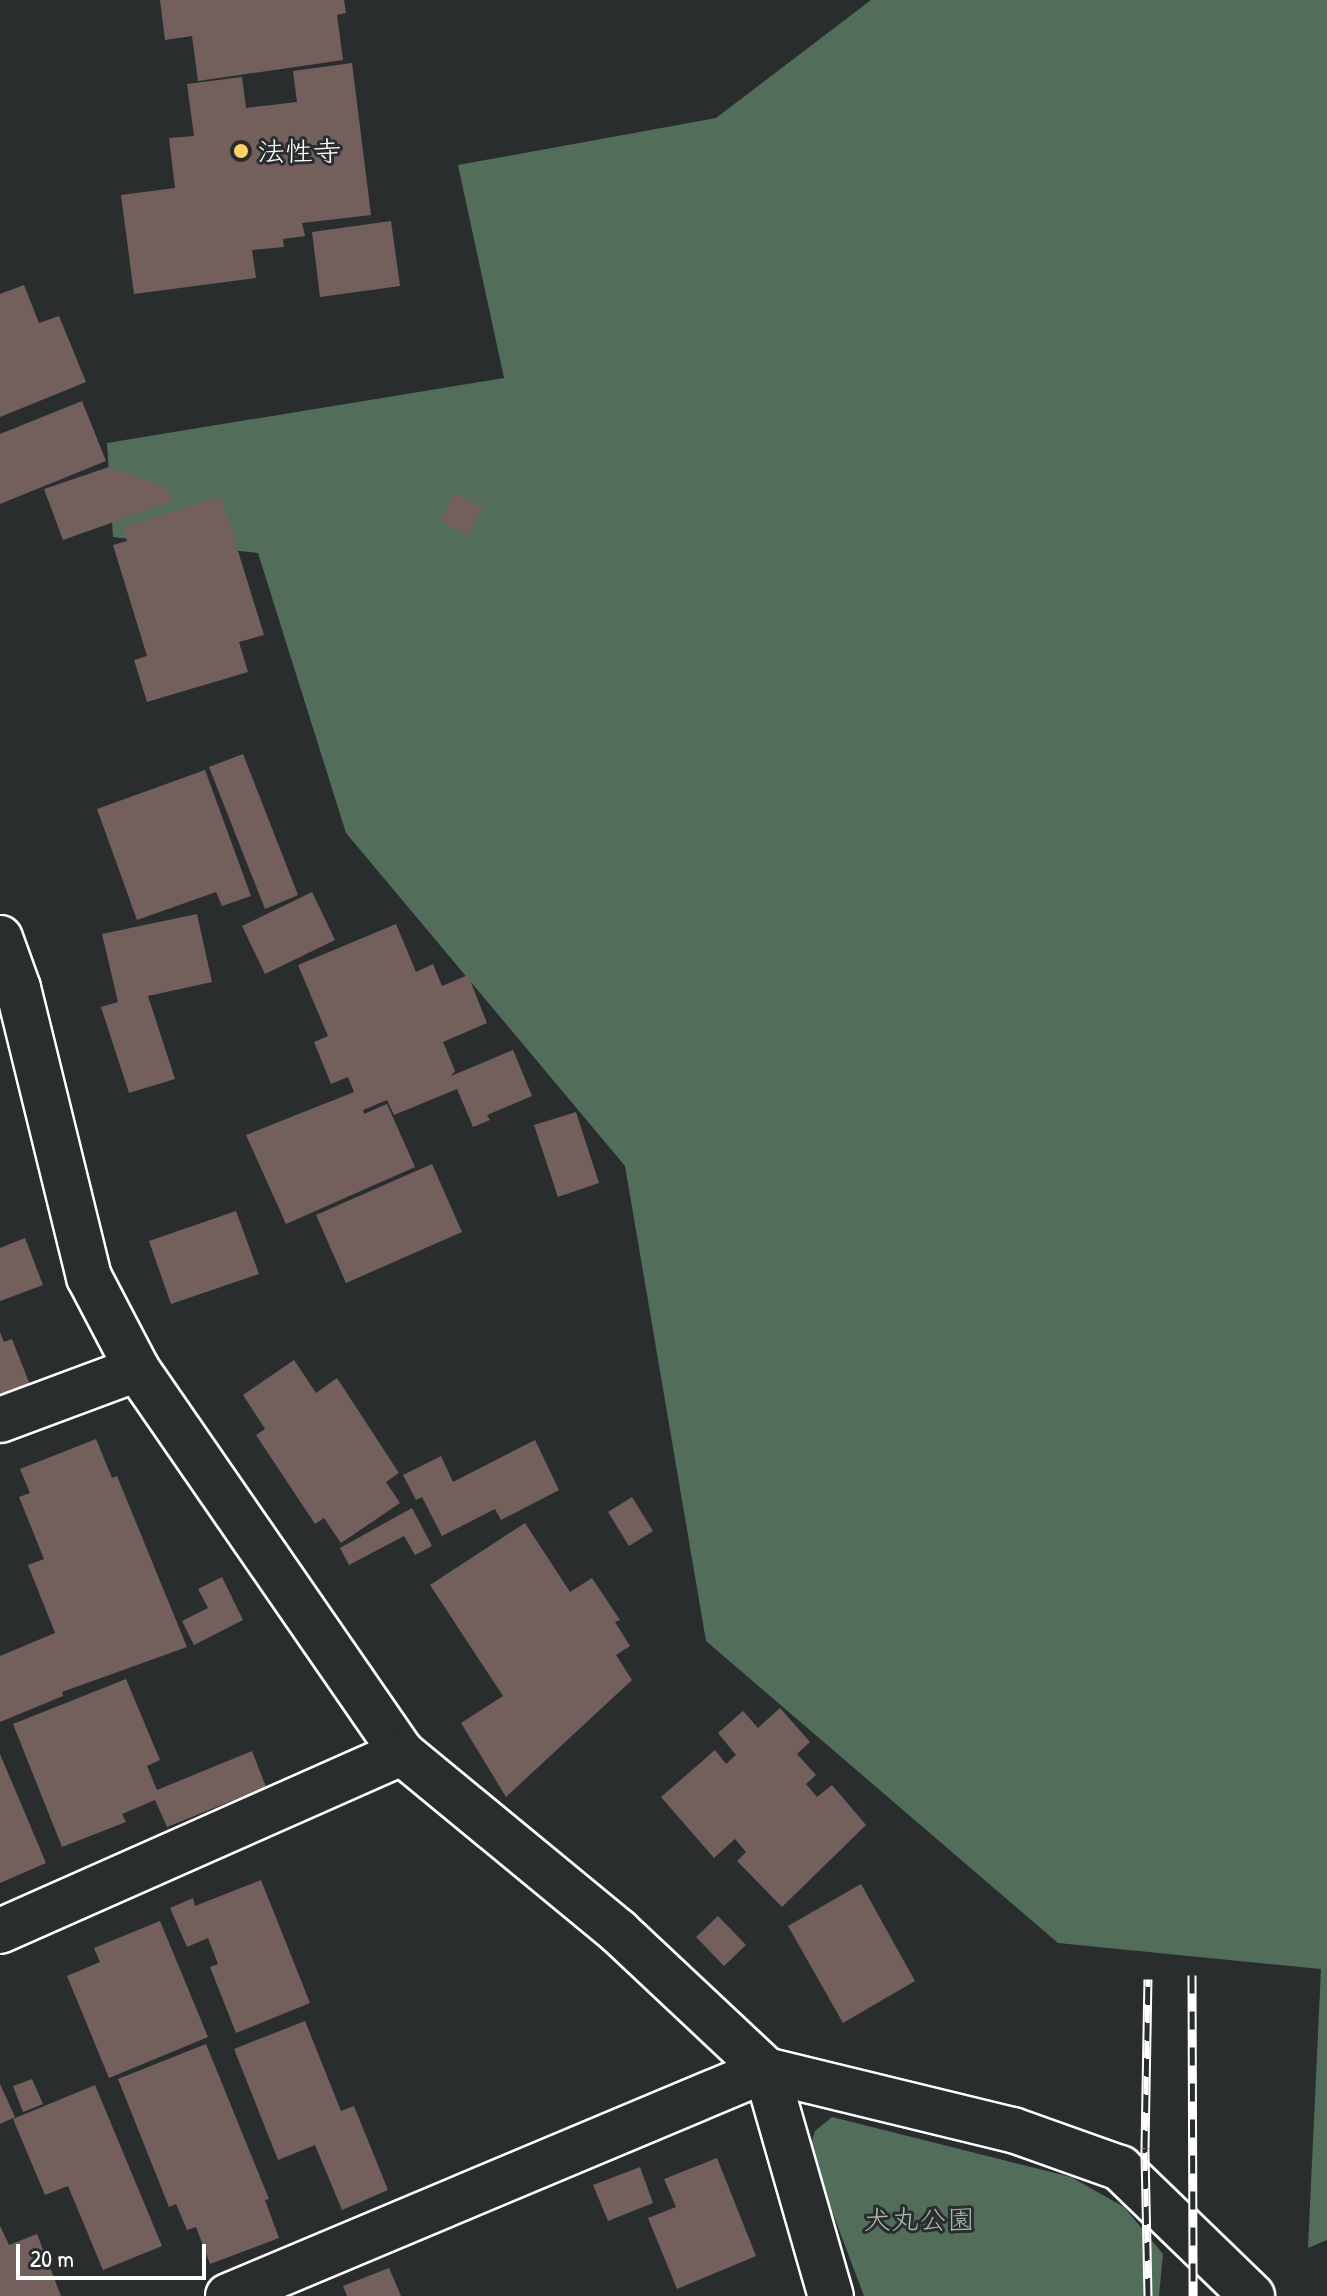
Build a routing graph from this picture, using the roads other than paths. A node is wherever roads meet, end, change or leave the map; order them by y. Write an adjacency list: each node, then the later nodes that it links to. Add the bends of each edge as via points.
1 (0, 938): 2 (street, via 18,988 89,1277)
2 (137, 1369): 3 (street); 4 (street)
3 (0, 1420)
4 (402, 1753): 5 (street); 6 (street, via 619,1932)
5 (0, 1931)
6 (766, 2070): 7 (street); 8 (street); 9 (street, via 1013,2130 1120,2168)
7 (228, 2296)
8 (831, 2296)
9 (1252, 2296)

